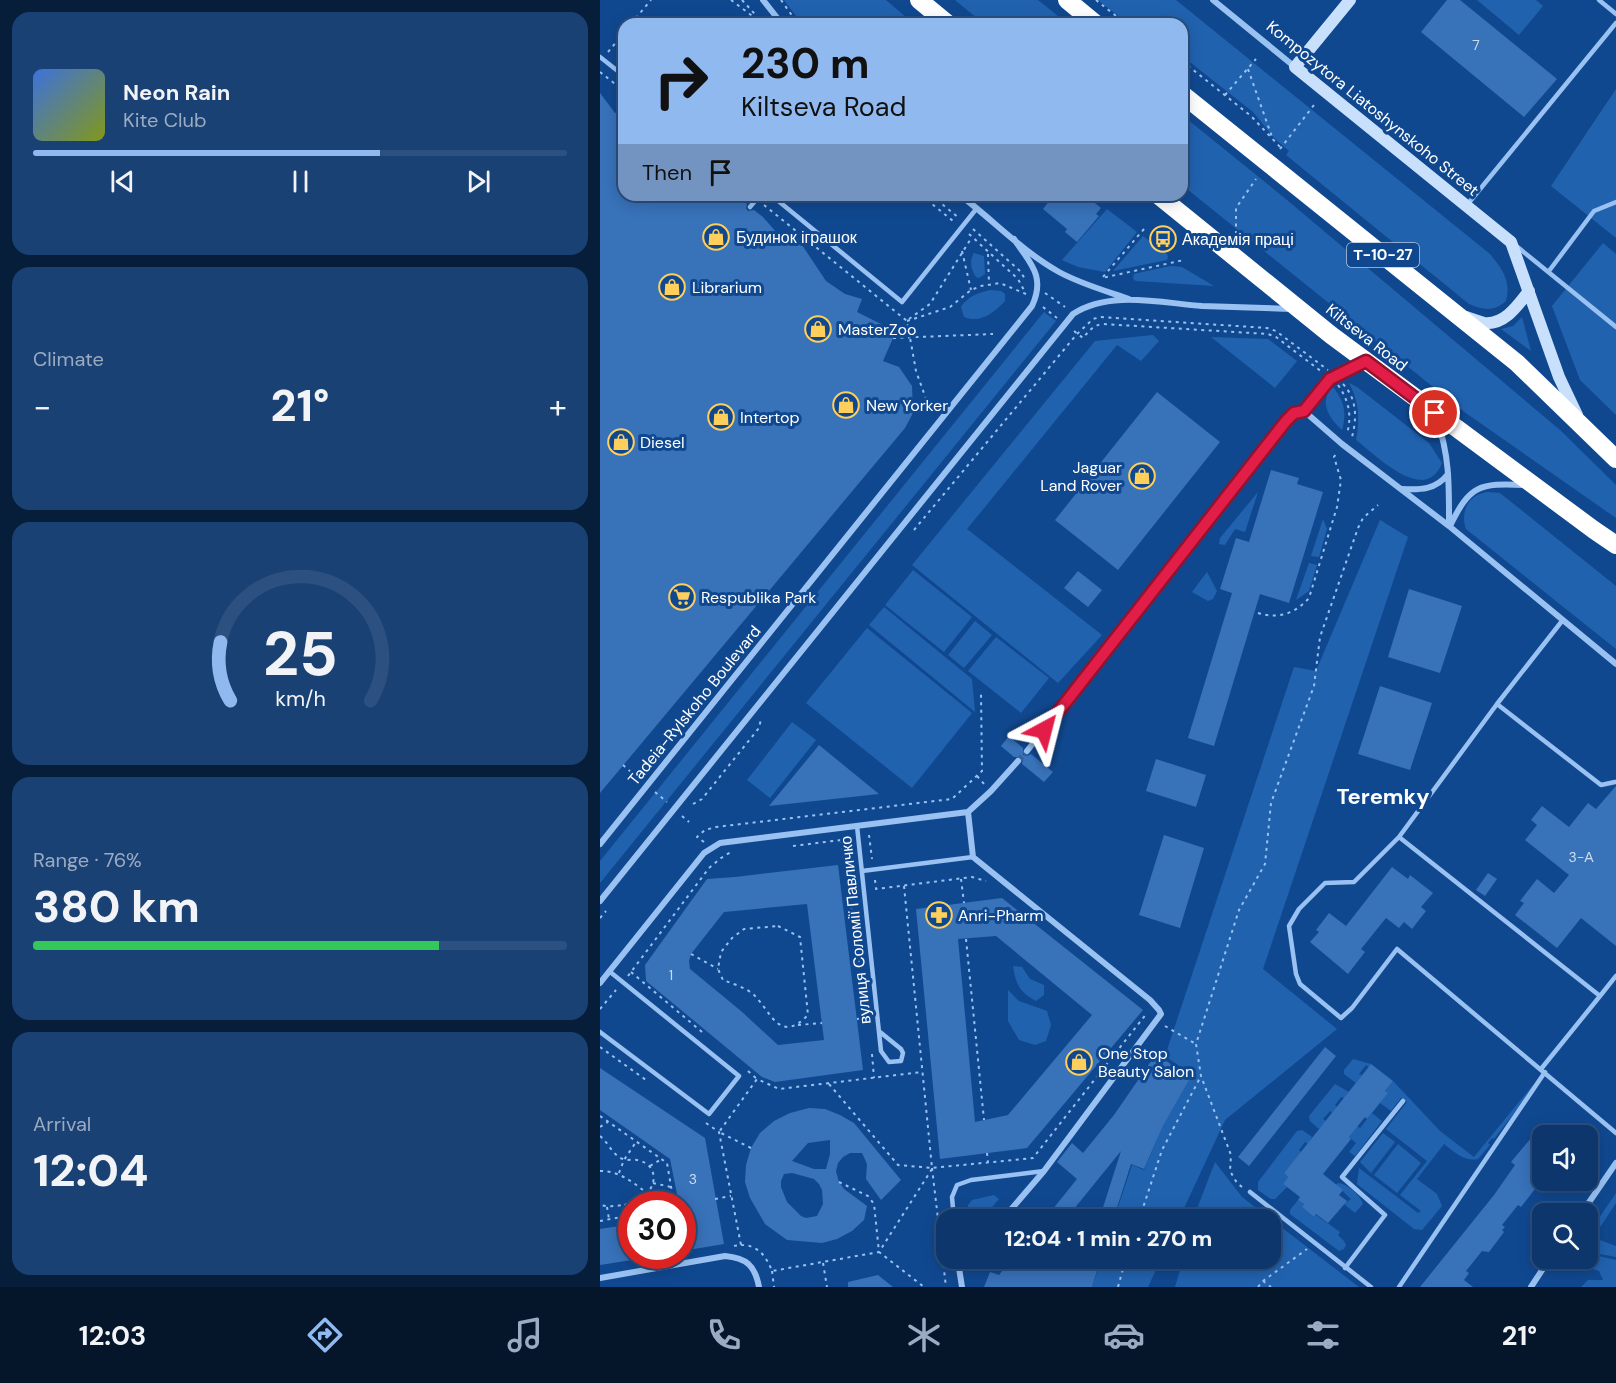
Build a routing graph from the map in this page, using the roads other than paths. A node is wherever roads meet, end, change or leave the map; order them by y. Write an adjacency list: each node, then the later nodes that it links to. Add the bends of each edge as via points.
1 (763, 0): 8 (street)
2 (919, 0): 9 (highway)
3 (1067, 0): 10 (highway)
4 (1213, 0): 13 (street, Kompozytora Liatoshynskoho Street)
5 (1350, 0): 13 (street)
6 (1599, 0): 7 (lane)
7 (1616, 14)
8 (777, 18)
9 (941, 18)
10 (1089, 18)
11 (1616, 23): 21 (lane)
12 (601, 58): 14 (lane)
13 (1295, 67): 21 (street, Kompozytora Liatoshynskoho Street)
14 (618, 71)
15 (1188, 99): 30 (highway, Т-10-27)
16 (755, 201): 22 (lane)
17 (778, 201): 23 (lane, via 902,302)
18 (968, 201): 23 (street)
19 (1165, 201): 29 (highway, Kiltseva Road)
20 (1616, 202): 26 (lane, via 1594,211)
21 (1467, 205): 25 (street, Kompozytora Liatoshynskoho Street)
22 (750, 207)
23 (977, 208): 24 (street)
24 (1014, 239): 28 (street, via 1071,278); 53 (street, Tadeia-Rylskoho Boulevard, via 1035,271 1038,291 1032,306)
25 (1511, 242): 26 (lane, Kompozytora Liatoshynskoho Street); 27 (street, Kompozytora Liatoshynskoho Street)
26 (1549, 271): 31 (lane, Kompozytora Liatoshynskoho Street)
27 (1529, 291): 30 (street, via 1505,318 1486,323); 35 (street, Kompozytora Liatoshynskoho Street, via 1559,377)
28 (1130, 300): 29 (street); 56 (street, via 1091,305 1064,324)
29 (1299, 309): 32 (highway, Kiltseva Road)
30 (1456, 314): 35 (highway, Т-10-27, via 1517,363)
31 (1616, 327)
32 (1366, 361): 33 (street, via 1333,377); 34 (highway, Kiltseva Road)
33 (1304, 411): 39 (street); 47 (street, via 1294,413 1286,421)
34 (1435, 413): 37 (street, via 1444,440); 38 (highway, Kiltseva Road)
35 (1580, 422): 36 (highway, Т-10-27)
36 (1616, 459)
37 (1448, 474): 39 (street, via 1434,487); 40 (street)
38 (1533, 486): 40 (street, via 1485,485 1461,503); 41 (highway, Kiltseva Road)
39 (1402, 489): 40 (street)
40 (1449, 526): 44 (street)
41 (1594, 531): 42 (highway, Kiltseva Road); 43 (highway)
42 (1616, 545)
43 (1616, 552)
44 (1562, 621): 45 (street); 46 (lane)
45 (1616, 664)
46 (1497, 704): 49 (lane, via 1600,785); 52 (lane)
47 (1027, 751)
48 (1018, 761): 50 (street)
49 (1615, 782)
50 (968, 812): 51 (street); 54 (street)
51 (857, 826): 55 (lane, вулиця Соломії Павличко); 57 (street, via 728,840 710,849)
52 (1399, 837): 60 (lane); 63 (lane, via 1354,882 1325,883 1299,909 1289,926 1300,984 1341,1018 1397,949)
53 (600, 844)
54 (973, 857): 55 (lane); 67 (street, via 1150,1000 1161,1014)
55 (862, 871): 62 (lane, вулиця Соломії Павличко)
56 (600, 901)
57 (609, 971): 59 (street); 61 (lane, via 739,1076 710,1114)
58 (1616, 975): 60 (lane)
59 (600, 983)
60 (1600, 996): 63 (lane)
61 (600, 1032)
62 (880, 1032): 62 (lane, вулиця Соломії Павличко, via 884,1058 889,1062 901,1061 901,1049)
63 (1543, 1071): 65 (lane); 79 (lane)
64 (1403, 1101): 72 (lane, via 1342,1177 1385,1215)
65 (1616, 1133)
66 (1616, 1163): 69 (street)
67 (1044, 1171): 70 (lane, via 957,1185); 71 (street)
68 (1250, 1192): 72 (lane)
69 (1589, 1203)
70 (953, 1209)
71 (1011, 1209)
72 (1345, 1268): 78 (lane)
73 (959, 1269): 77 (street)
74 (1543, 1269): 80 (street)
75 (600, 1278): 76 (street, via 725,1256 740,1257 752,1266)
76 (759, 1287)
77 (962, 1287)
78 (1371, 1287)
79 (1400, 1287)
80 (1531, 1287)

